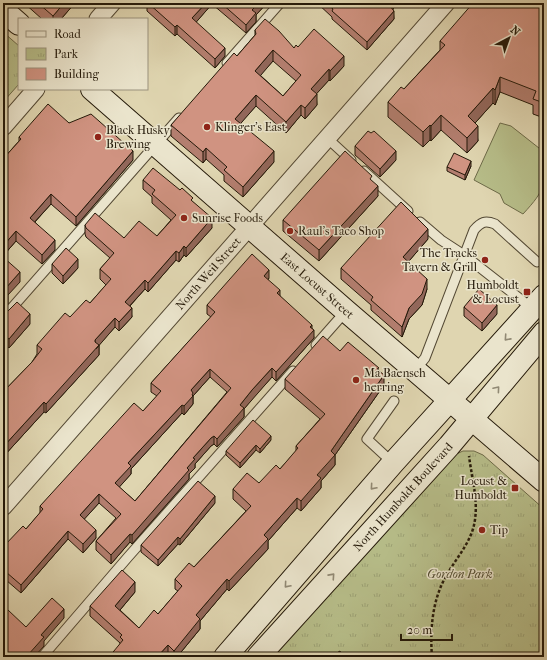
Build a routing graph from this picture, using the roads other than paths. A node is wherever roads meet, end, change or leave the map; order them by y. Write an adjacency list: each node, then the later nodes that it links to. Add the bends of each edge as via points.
1 (112, 3): 5 (street)
2 (280, 3): 7 (lane)
3 (446, 3): 12 (street, North Weil Street)
4 (3, 10): 6 (main road)
5 (99, 18)
6 (18, 23)
7 (223, 68)
8 (35, 90): 11 (street)
9 (93, 90): 13 (main road, East Locust Street)
10 (187, 109): 13 (lane)
11 (3, 127)
12 (327, 138): 14 (street, North Weil Street); 15 (lane, via 441,240)
13 (155, 144): 14 (main road, East Locust Street); 19 (lane)
14 (249, 227): 18 (main road, East Locust Street); 29 (street, North Weil Street)
15 (464, 256): 16 (lane, via 474,230 480,223 489,221); 17 (lane); 23 (lane, via 425,358)
16 (537, 262)
17 (539, 302): 25 (main road, one-way to 25)
18 (346, 312): 21 (lane); 23 (main road, East Locust Street)
19 (3, 318)
20 (544, 333): 26 (main road, North Humboldt Boulevard, one-way to 20)
21 (311, 352)
22 (300, 363): 30 (lane)
23 (414, 370): 25 (main road, East Locust Street)
24 (394, 401): 27 (lane, via 367,439)
25 (450, 401): 26 (main road, East Locust Street); 27 (main road)
26 (472, 419): 28 (main road, East Locust Street); 32 (main road, North Humboldt Boulevard, one-way to 26)
27 (393, 463): 31 (main road, one-way to 31)
28 (544, 481)
29 (3, 507)
30 (42, 657)
31 (225, 657)
32 (258, 657)

